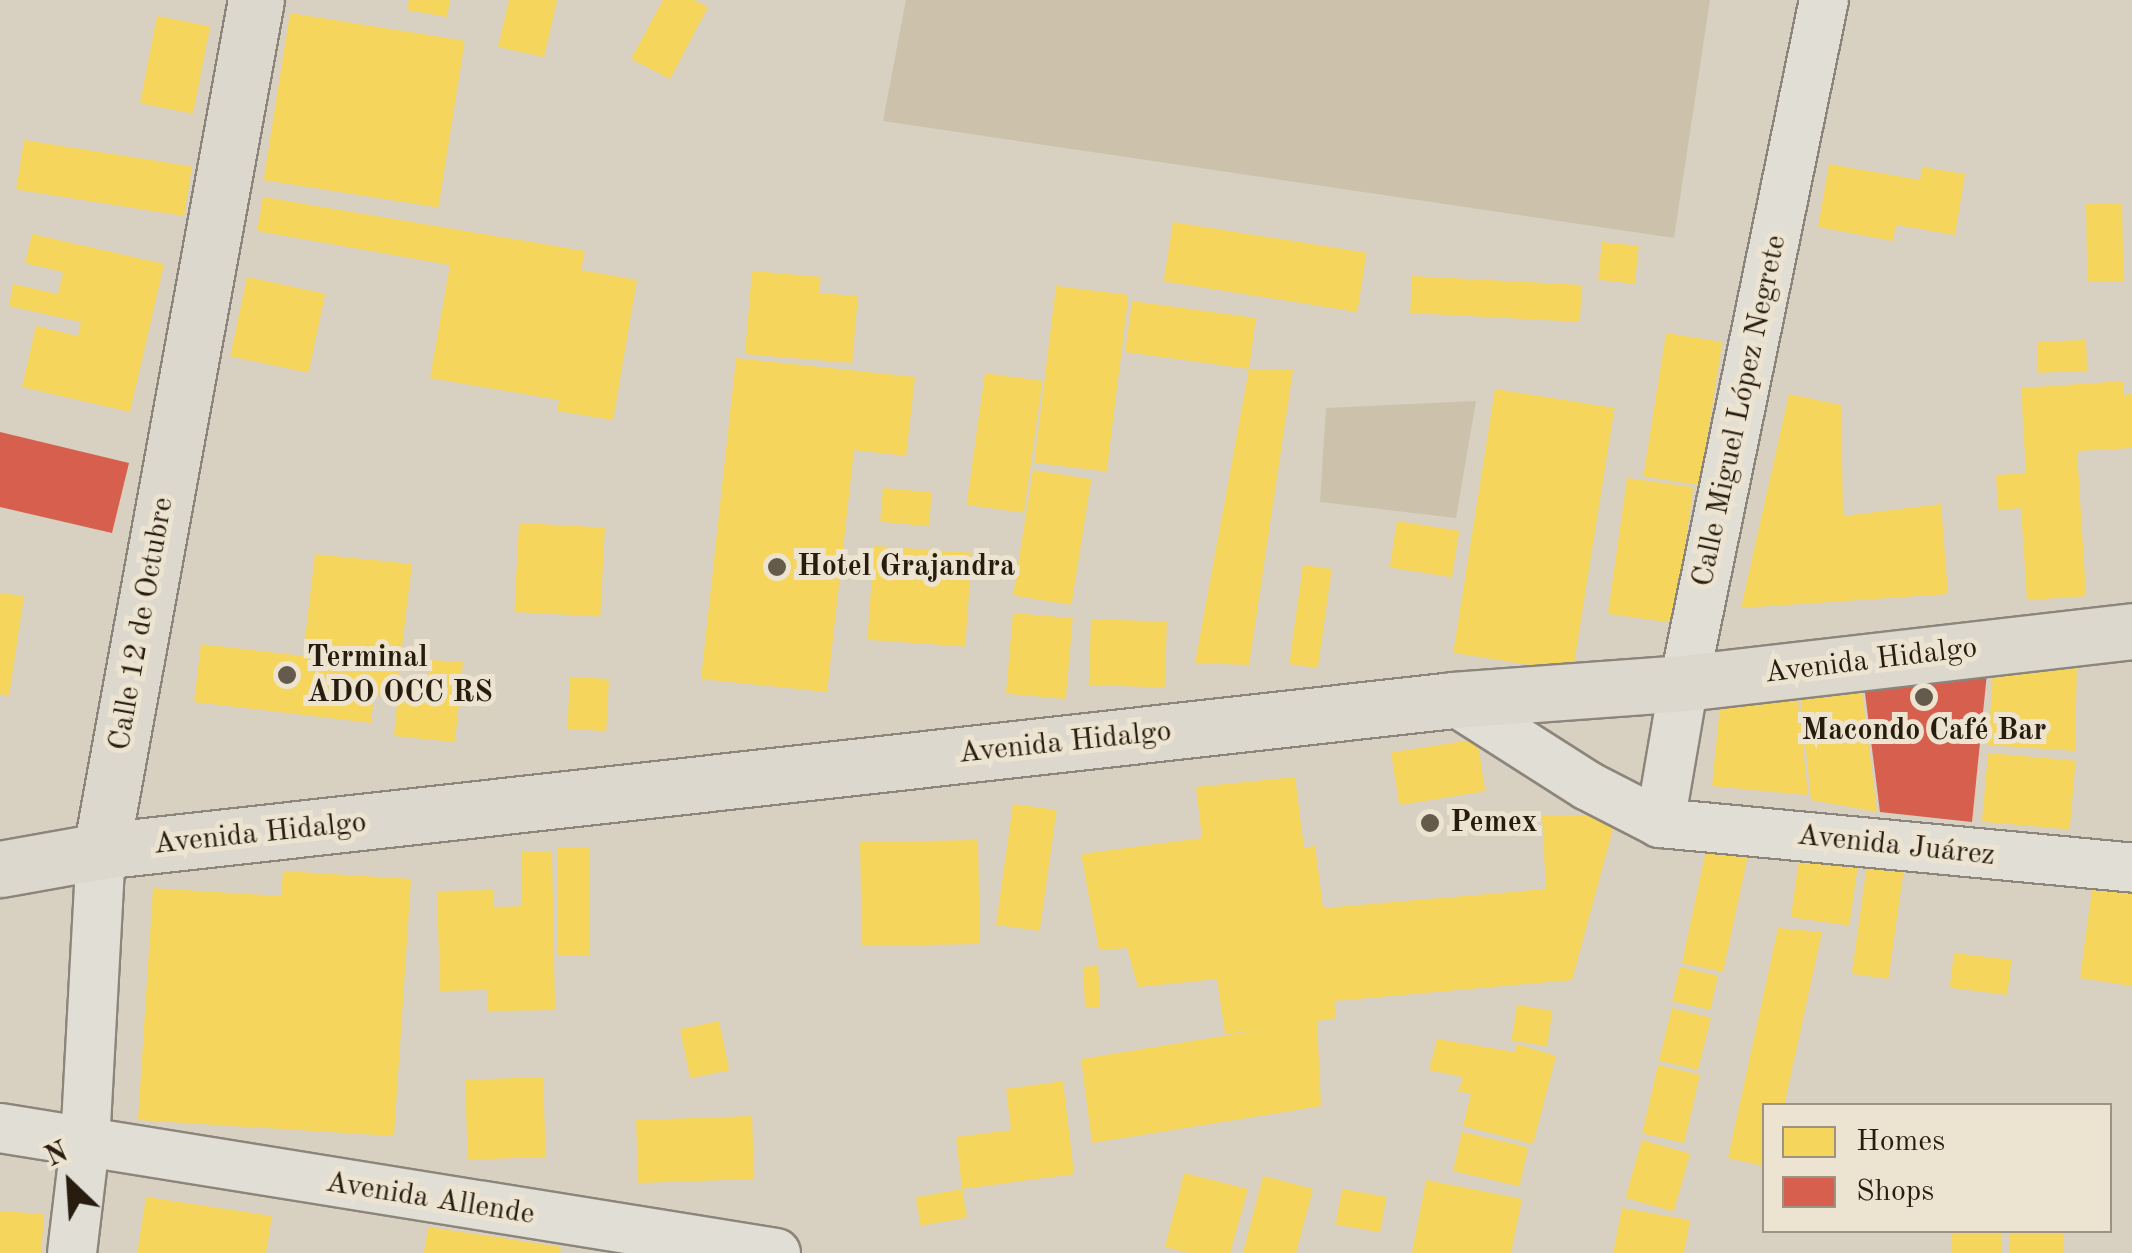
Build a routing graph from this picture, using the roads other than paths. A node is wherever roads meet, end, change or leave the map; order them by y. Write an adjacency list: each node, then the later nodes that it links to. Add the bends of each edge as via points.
1 (256, 0): 7 (main road, Calle 12 de Octubre)
2 (1824, 0): 4 (street, Calle Miguel López Negrete)
3 (2132, 631): 4 (main road, Avenida Hidalgo)
4 (1684, 683): 5 (main road, Avenida Hidalgo); 6 (street, Calle Miguel López Negrete)
5 (1454, 700): 6 (street, via 1588,786); 7 (main road, Avenida Hidalgo)
6 (1660, 823): 8 (street, Avenida Juárez)
7 (101, 852): 9 (main road, Avenida Hidalgo); 11 (street, Calle 12 de Octubre)
8 (2132, 868)
9 (0, 869)
10 (0, 1128): 11 (street)
11 (85, 1144): 12 (street, Avenida Allende); 13 (street, Calle 12 de Octubre)
12 (618, 1241): 14 (street, Avenida Allende)
13 (72, 1253)
14 (776, 1253)

